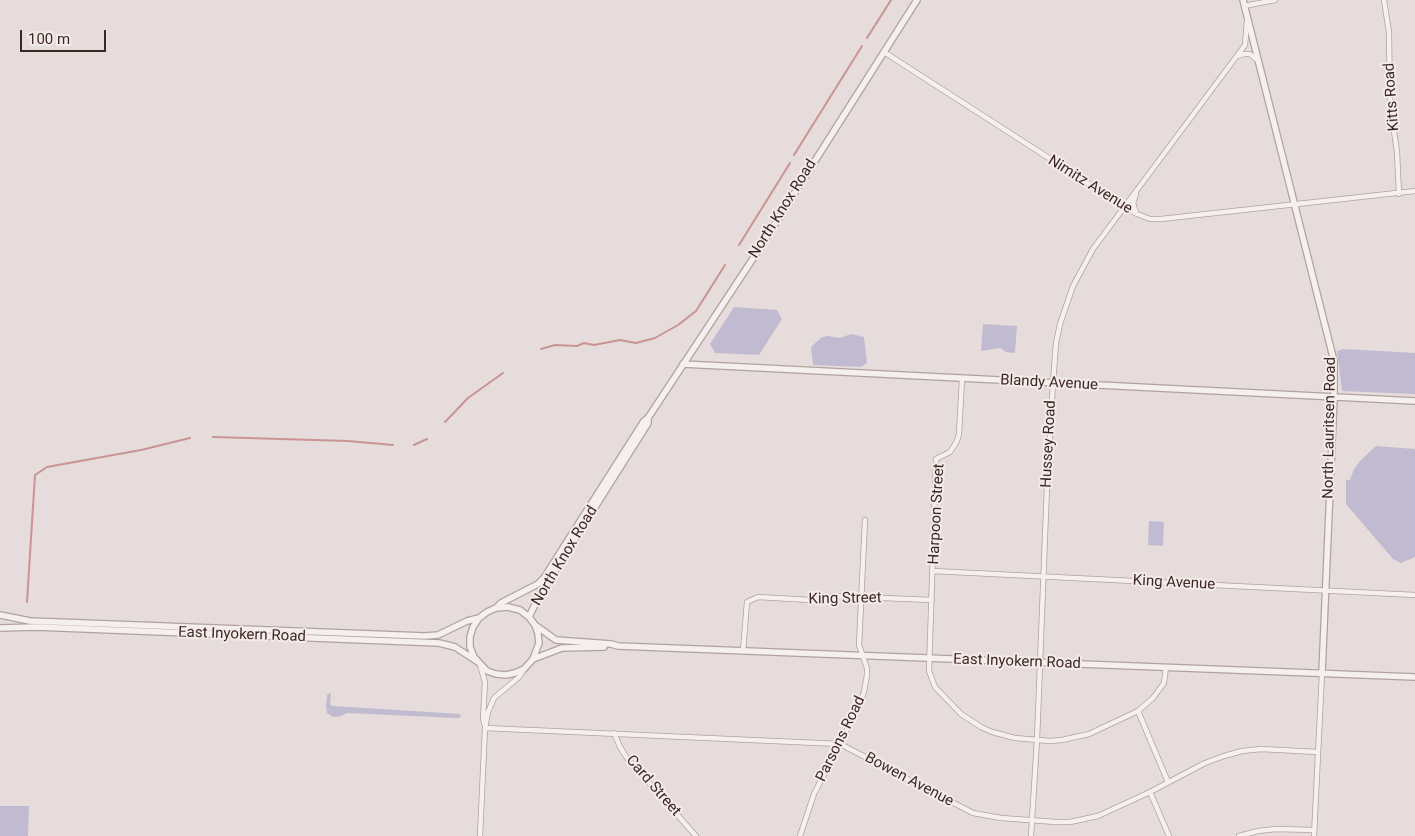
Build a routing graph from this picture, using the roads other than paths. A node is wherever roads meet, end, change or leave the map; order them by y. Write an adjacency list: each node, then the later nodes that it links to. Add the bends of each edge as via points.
1 (917, 0): 6 (street, North Knox Road)
2 (1275, 0): 4 (street)
3 (1384, 0): 11 (street, Kitts Road, via 1389,32 1390,103)
4 (1243, 3): 5 (street, North Lauritsen Road)
5 (1247, 21): 7 (street, Hussey Road, via 1245,44); 8 (street, North Lauritsen Road)
6 (884, 52): 13 (street, Nimitz Avenue); 15 (street, North Knox Road)
7 (1237, 56): 8 (street, via 1250,54); 9 (street, Hussey Road)
8 (1258, 60): 12 (street, North Lauritsen Road)
9 (1138, 189): 13 (street, Hussey Road); 14 (street, via 1133,203)
10 (1415, 191): 11 (street, Nimitz Avenue)
11 (1399, 194): 12 (street, Nimitz Avenue)
12 (1295, 204): 14 (street, Nimitz Avenue, via 1162,219); 18 (street, North Lauritsen Road, via 1332,351)
13 (1125, 207): 14 (street, Nimitz Avenue); 17 (street, Hussey Road, via 1093,249 1073,286 1056,343)
14 (1137, 214)
15 (683, 364): 16 (street, Blandy Avenue); 20 (street, North Knox Road)
16 (962, 379): 17 (street, Blandy Avenue); 22 (street, Harpoon Street, via 957,441 950,452 936,459)
17 (1053, 383): 18 (street, Blandy Avenue); 23 (street, Hussey Road)
18 (1334, 397): 19 (street, Blandy Avenue); 24 (street, North Lauritsen Road)
19 (1415, 401)
20 (648, 418): 28 (street, North Knox Road, via 544,578); 31 (street, North Knox Road, via 648,424 538,598)
21 (865, 520): 26 (street, Parsons Road)
22 (934, 571): 23 (street, King Avenue); 27 (street, Harpoon Street)
23 (1044, 576): 24 (street, King Avenue); 39 (street, Hussey Road)
24 (1324, 590): 25 (street, King Avenue); 43 (street, North Lauritsen Road)
25 (1415, 595)
26 (861, 596): 27 (street, King Street); 35 (street, King Street, via 810,600 758,598 747,602); 36 (street, Parsons Road)
27 (932, 600): 37 (street, Harpoon Street)
28 (496, 608): 30 (street); 31 (street, via 520,610)
29 (0, 615): 30 (street, East Inyokern Road, via 40,622 425,636 438,635)
30 (478, 618): 40 (street, via 470,637 470,647)
31 (529, 618): 32 (street)
32 (535, 626): 34 (street, East Inyokern Road, via 556,640); 38 (street, via 539,642)
33 (0, 628): 40 (street, East Inyokern Road, via 439,643 455,647)
34 (618, 646): 35 (street, East Inyokern Road); 38 (street, East Inyokern Road, via 568,647)
35 (743, 651): 36 (street, East Inyokern Road)
36 (861, 656): 37 (street, East Inyokern Road); 49 (street, Parsons Road, via 867,675 864,692)
37 (930, 658): 39 (street, East Inyokern Road); 48 (street, Harpoon Street, via 929,671 935,687 961,714 992,732)
38 (533, 659): 42 (street)
39 (1040, 662): 41 (street, East Inyokern Road); 48 (street, Hussey Road)
40 (479, 663): 42 (street, via 496,674 515,674); 46 (street, via 485,682 482,720)
41 (1166, 668): 43 (street, East Inyokern Road); 45 (street, Harpoon Street, via 1164,683)
42 (524, 669): 46 (street, via 494,698)
43 (1322, 673): 44 (street, East Inyokern Road); 50 (street, North Lauritsen Road)
44 (1415, 677)
45 (1138, 711): 48 (street, Harpoon Street, via 1088,734 1062,740); 51 (street)
46 (485, 728): 47 (street, Bowen Avenue); 55 (street)
47 (614, 733): 49 (street, Bowen Avenue); 56 (street, Card Street, via 627,758)
48 (1037, 740): 53 (street, Hussey Road)
49 (840, 744): 53 (street, Bowen Avenue, via 973,813); 57 (street, Parsons Road, via 814,794)
50 (1318, 752): 51 (street, Bowen Avenue, via 1242,751 1205,763); 54 (street, North Lauritsen Road)
51 (1168, 782): 52 (street, Bowen Avenue)
52 (1150, 792): 53 (street, Bowen Avenue, via 1098,816 1070,822); 59 (street)
53 (1032, 820): 58 (street, Hussey Road)
54 (1314, 830): 60 (street, via 1267,830); 61 (street, North Lauritsen Road)
55 (480, 836)
56 (696, 836)
57 (800, 836)
58 (1032, 836)
59 (1169, 836)
60 (1239, 836)
61 (1314, 836)

